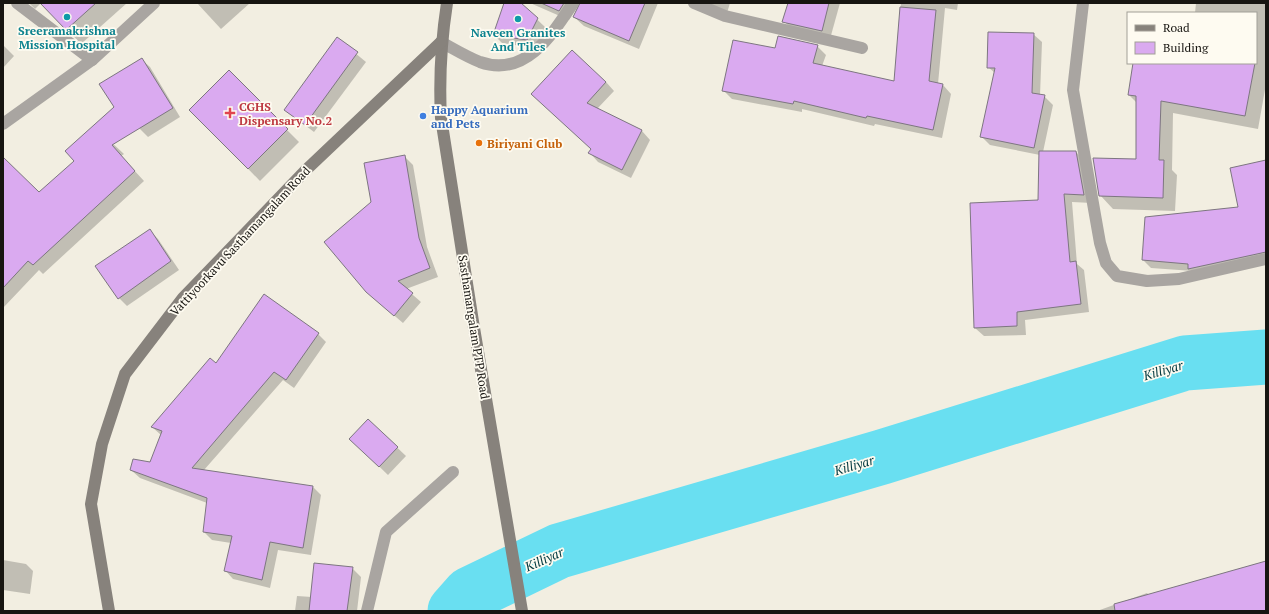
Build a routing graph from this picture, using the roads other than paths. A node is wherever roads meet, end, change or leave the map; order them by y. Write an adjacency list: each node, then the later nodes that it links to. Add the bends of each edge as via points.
1 (17, 3): 9 (street)
2 (154, 3): 9 (street)
3 (447, 3): 7 (main road)
4 (573, 3): 7 (street, via 545,42 526,59 514,64 495,65 480,62)
5 (694, 3): 8 (street, via 725,16)
6 (1083, 3): 11 (street, via 1073,90 1100,243 1106,263 1117,276 1148,281 1179,279)
7 (441, 42): 13 (main road, Vattiyoorkavu Sasthamangalam Road, via 307,169 183,298 125,374 102,444 91,504); 15 (main road, Sasthamangalam PTP Road, via 441,118)
8 (862, 48)
9 (92, 60): 10 (street)
10 (3, 124)
11 (1266, 259)
12 (453, 472): 14 (street, via 386,532)
13 (109, 611)
14 (367, 611)
15 (522, 611)

